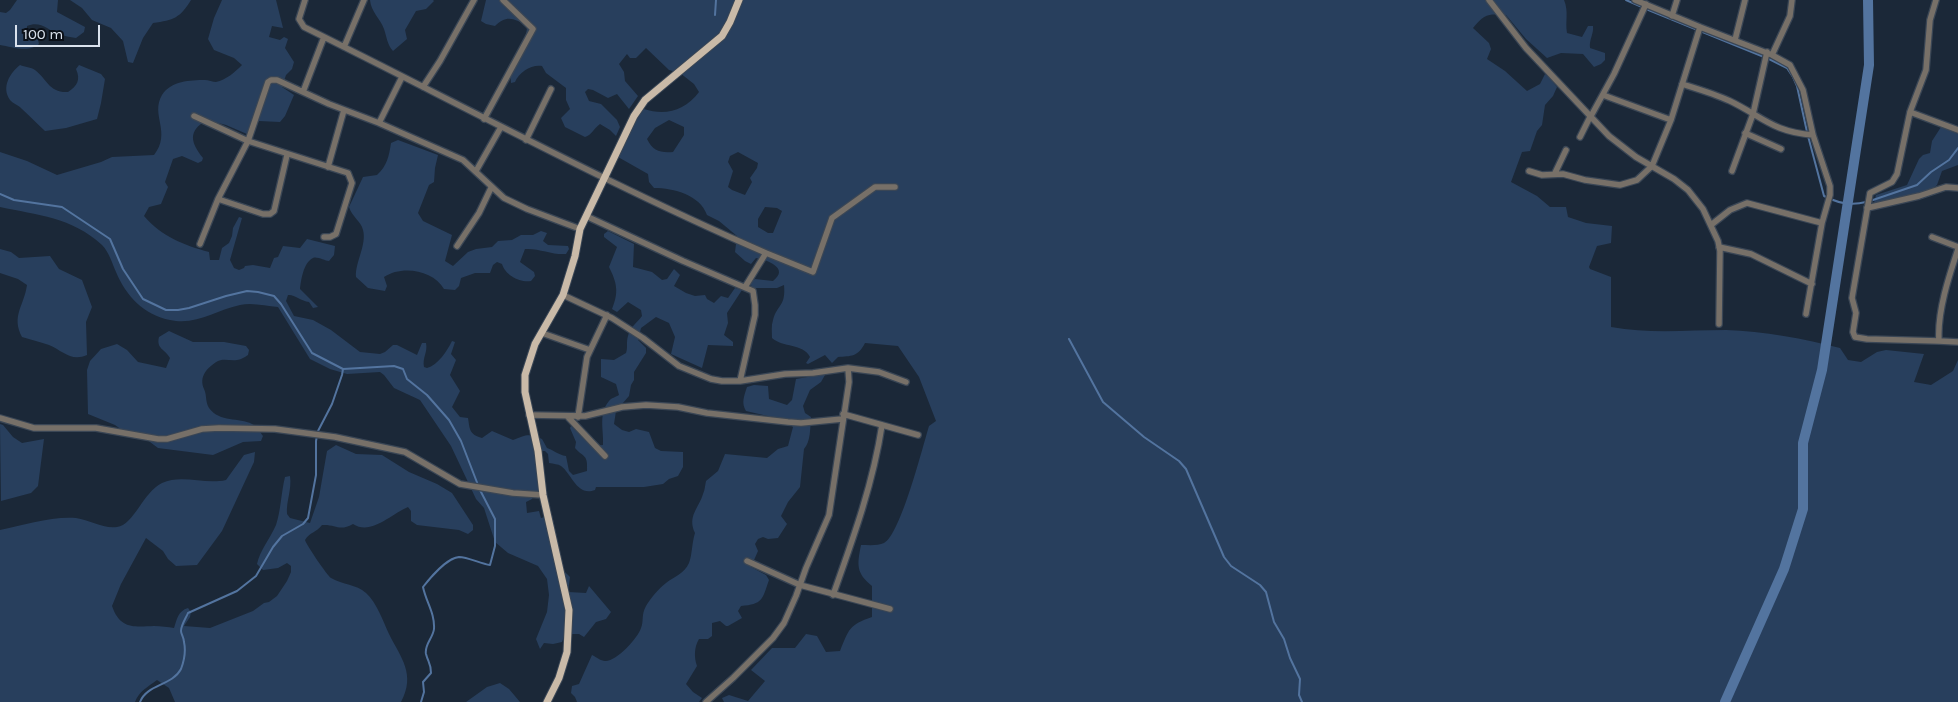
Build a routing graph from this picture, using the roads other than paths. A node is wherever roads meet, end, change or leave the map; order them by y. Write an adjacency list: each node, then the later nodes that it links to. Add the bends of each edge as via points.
1 (305, 0): 15 (street, via 299,19 301,24)
2 (364, 0): 17 (street)
3 (474, 0): 21 (street)
4 (502, 0): 30 (street, via 533,29)
5 (739, 0): 49 (main road, via 722,36 638,109)
6 (1489, 0): 28 (street, via 1526,48)
7 (1635, 0): 12 (street)
8 (1677, 0): 13 (street)
9 (1745, 0): 16 (street)
10 (1792, 0): 18 (street, via 1790,16)
11 (1936, 0): 26 (street, via 1930,20 1926,70)
12 (1645, 7): 13 (street); 24 (street)
13 (1672, 16): 14 (street)
14 (1699, 30): 16 (street); 20 (street)
15 (324, 38): 17 (street); 23 (street)
16 (1735, 40): 18 (street)
17 (344, 47): 19 (street)
18 (1768, 56): 27 (street); 36 (street, via 1790,65 1806,102)
19 (402, 77): 21 (street); 32 (street)
20 (1682, 84): 27 (street, via 1730,101); 31 (street)
21 (423, 87): 30 (street)
22 (551, 90): 38 (street)
23 (303, 92): 25 (street); 39 (street, via 271,80)
24 (1603, 95): 28 (street); 31 (street)
25 (344, 110): 32 (street); 44 (street)
26 (1910, 112): 34 (street); 54 (street, via 1895,179 1873,190)
27 (1753, 114): 35 (street); 36 (street, via 1776,127)
28 (1591, 115): 37 (street); 43 (street, via 1616,142)
29 (194, 116): 39 (street)
30 (484, 119): 33 (street)
31 (1671, 120): 43 (street)
32 (379, 123): 45 (street, via 463,160)
33 (501, 127): 38 (street); 45 (street)
34 (1958, 130)
35 (1745, 133): 40 (street); 47 (street)
36 (1812, 135): 56 (street, via 1829,178 1830,195)
37 (1580, 137)
38 (526, 140): 49 (street)
39 (248, 141): 42 (street); 53 (street)
40 (1781, 149)
41 (1566, 150): 48 (street)
42 (287, 155): 44 (street); 53 (street, via 274,212 263,214)
43 (1652, 166): 48 (street, via 1637,180 1620,185); 57 (street, via 1688,190)
44 (328, 167): 59 (street, via 348,173 352,183 336,234)
45 (476, 171): 51 (street)
46 (1529, 171): 48 (street, via 1546,175)
47 (1732, 171)
48 (1555, 173)
49 (605, 177): 55 (main road); 65 (street, via 690,220)
50 (894, 187): 65 (street, via 875,187 832,218 813,272)
51 (491, 188): 58 (street, via 527,209); 62 (street)
52 (1958, 188): 54 (street)
53 (218, 200): 61 (street)
54 (1868, 203): 73 (street, via 1852,298 1856,313 1854,336 1861,339)
55 (586, 216): 58 (main road); 67 (street)
56 (1822, 223): 57 (street, via 1747,203 1730,210); 66 (street)
57 (1711, 225): 63 (street)
58 (580, 229): 68 (main road)
59 (324, 237)
60 (1932, 238): 64 (street)
61 (200, 244)
62 (457, 246)
63 (1719, 247): 66 (street, via 1751,254); 71 (street)
64 (1958, 248): 73 (street, via 1944,296)
65 (766, 253): 67 (street)
66 (1812, 284): 69 (street)
67 (745, 287): 77 (street, via 753,291 755,305)
68 (563, 295): 70 (street); 72 (main road)
69 (1806, 314)
70 (607, 315): 75 (street); 77 (street, via 644,338 679,366 711,379)
71 (1719, 324)
72 (542, 333): 75 (street); 79 (main road, via 535,344 526,375)
73 (1939, 341): 74 (street)
74 (1958, 342)
75 (590, 350): 81 (street)
76 (848, 368): 77 (street); 78 (street, via 879,372); 82 (street)
77 (740, 381)
78 (906, 382)
79 (529, 415): 80 (street); 87 (main road, via 538,451)
80 (568, 416): 81 (street); 86 (street)
81 (578, 417): 82 (street, via 646,405 801,423)
82 (843, 417): 84 (street); 89 (street, via 829,515)
83 (0, 418): 87 (street, via 34,428 96,428 158,438 202,429 276,429 335,437 405,452 460,484)
84 (882, 425): 85 (street); 90 (street, via 876,463)
85 (918, 435)
86 (605, 456)
87 (543, 495): 92 (main road, via 569,610 568,652)
88 (747, 561): 89 (street)
89 (800, 585): 90 (street); 93 (street, via 784,623 773,638)
90 (833, 594): 91 (street)
91 (890, 609)
92 (547, 702)
93 (706, 702)

